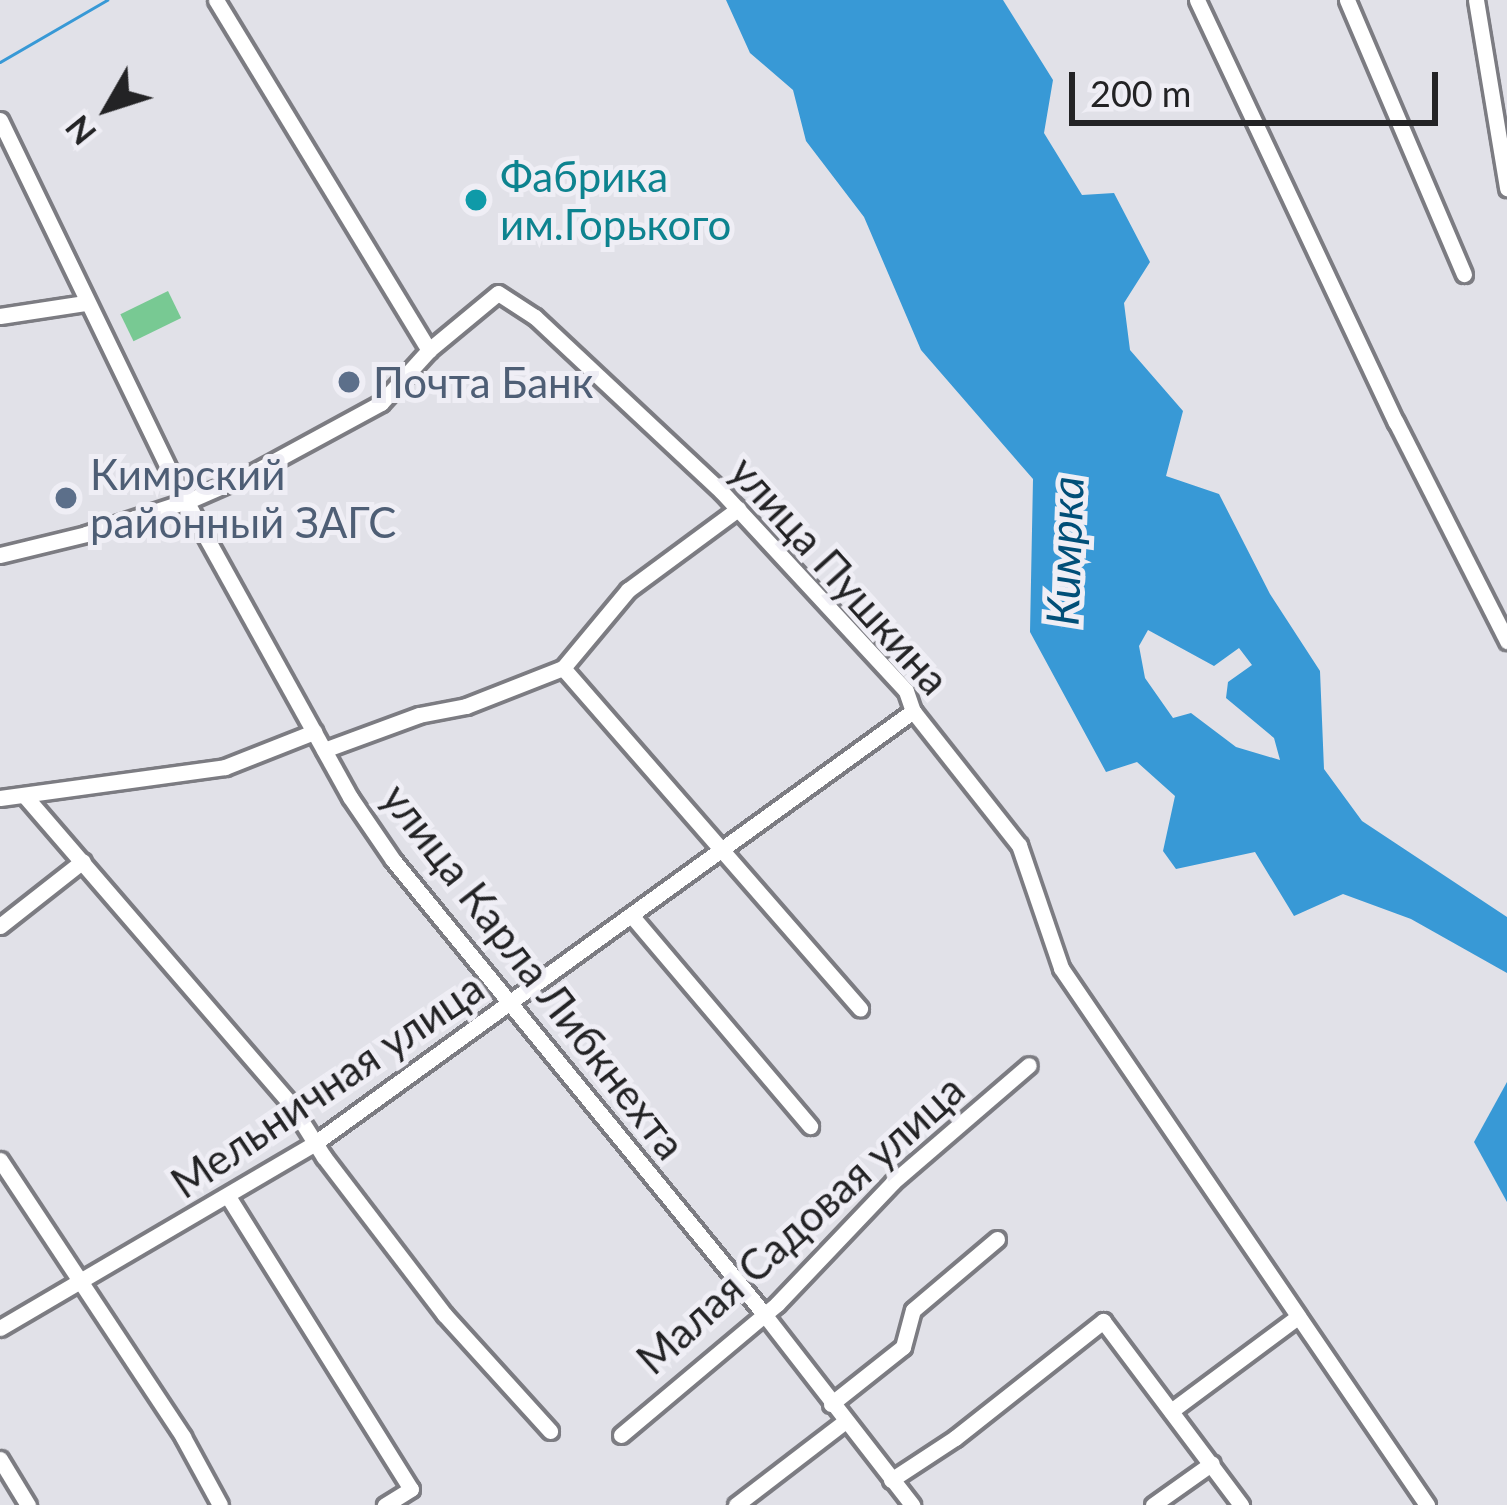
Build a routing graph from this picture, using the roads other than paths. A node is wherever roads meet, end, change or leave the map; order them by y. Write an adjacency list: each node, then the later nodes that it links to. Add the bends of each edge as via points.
1 (216, 0): 10 (street)
2 (1197, 0): 14 (street)
3 (1347, 0): 7 (street)
4 (1476, 0): 6 (street)
5 (0, 120): 8 (street, улица Карла Либкнехта)
6 (1507, 188)
7 (1464, 274)
8 (85, 303): 9 (street); 11 (street, улица Карла Либкнехта)
9 (0, 316)
10 (429, 350): 11 (street, via 381,403); 12 (street, улица Пушкина, via 498,292 536,316)
11 (190, 500): 13 (street); 17 (street, улица Карла Либкнехта)
12 (737, 509): 15 (street, via 628,590); 16 (street, улица Пушкина, via 906,691)
13 (0, 555)
14 (1507, 640)
15 (563, 668): 18 (street); 21 (street)
16 (914, 711): 21 (street, Мельничная улица); 35 (street, улица Пушкина, via 1019,845 1060,968)
17 (314, 732): 18 (street, улица Карла Либкнехта); 19 (street, via 225,767)
18 (324, 750): 25 (street, улица Карла Либкнехта, via 393,860)
19 (25, 795): 20 (street); 22 (street)
20 (0, 797)
21 (720, 849): 23 (street, Мельничная улица); 26 (street)
22 (83, 861): 24 (street); 29 (street)
23 (631, 915): 25 (street, Мельничная улица); 28 (street)
24 (0, 926)
25 (510, 1006): 29 (street, Мельничная улица); 34 (street, улица Карла Либкнехта)
26 (860, 1009)
27 (1029, 1066): 34 (street, Малая Садовая улица, via 893,1182)
28 (810, 1126)
29 (315, 1143): 31 (street, Мельничная улица); 40 (street, via 444,1314)
30 (0, 1160): 33 (street)
31 (230, 1198): 33 (street, Мельничная улица); 47 (street, via 411,1489)
32 (997, 1240): 37 (street, via 913,1310 903,1347)
33 (83, 1283): 36 (street, Мельничная улица); 46 (street)
34 (764, 1314): 37 (street, улица Карла Либкнехта); 41 (street, Малая Садовая улица)
35 (1296, 1318): 38 (street); 52 (street, улица Пушкина)
36 (0, 1328)
37 (831, 1404): 39 (street, улица Карла Либкнехта)
38 (1172, 1412): 43 (street); 44 (street, via 1103,1321)
39 (844, 1422): 44 (street, улица Карла Либкнехта); 48 (street)
40 (550, 1431)
41 (621, 1435)
42 (0, 1459): 45 (street)
43 (1212, 1463): 50 (street); 51 (street)
44 (891, 1480): 49 (street, улица Карла Либкнехта)
45 (28, 1505)
46 (220, 1505)
47 (385, 1505)
48 (736, 1505)
49 (912, 1505)
50 (1153, 1505)
51 (1241, 1505)
52 (1427, 1505)

